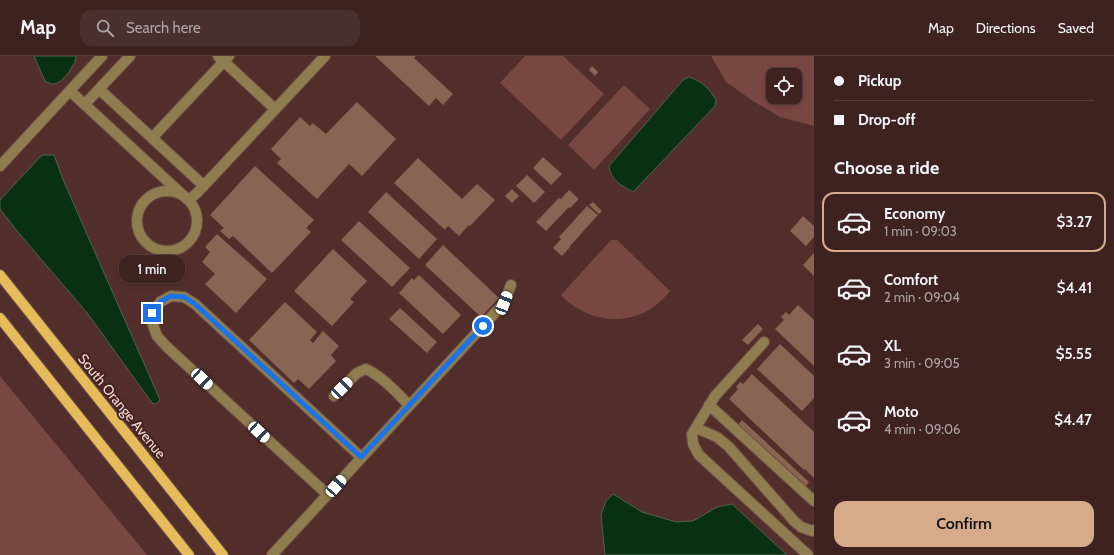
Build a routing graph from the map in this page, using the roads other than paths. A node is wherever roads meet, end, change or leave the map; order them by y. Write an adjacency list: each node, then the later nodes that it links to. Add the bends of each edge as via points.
1 (102, 56): 6 (lane)
2 (130, 56): 5 (lane)
3 (325, 56): 8 (lane)
4 (223, 58): 8 (lane); 9 (lane)
5 (99, 89): 7 (lane); 9 (lane)
6 (70, 91): 7 (lane); 10 (lane)
7 (85, 104): 12 (lane)
8 (275, 109): 11 (lane)
9 (152, 138): 11 (lane)
10 (0, 166)
11 (204, 186): 12 (lane)
12 (187, 199): 12 (lane, via 172,191 163,191 146,200 140,209 138,228 142,238 149,245 158,250 168,251 178,249 192,238 197,218 193,205)
13 (0, 275): 26 (main road, South Orange Avenue)
14 (511, 285): 18 (lane, via 504,303)
15 (0, 318): 25 (main road)
16 (764, 342): 19 (lane)
17 (334, 396): 18 (lane, via 357,373 366,369 383,380)
18 (410, 405): 21 (lane)
19 (709, 405): 20 (lane); 23 (lane)
20 (696, 428): 24 (lane, via 717,436 729,446 794,521 801,527); 28 (lane, via 692,434 693,444 699,455)
21 (361, 457): 22 (lane); 22 (lane, via 195,304 184,297 171,296 160,302 152,313 157,336)
22 (328, 495): 27 (lane)
23 (814, 501)
24 (814, 530)
25 (189, 555)
26 (223, 555)
27 (272, 555)
28 (808, 555)

